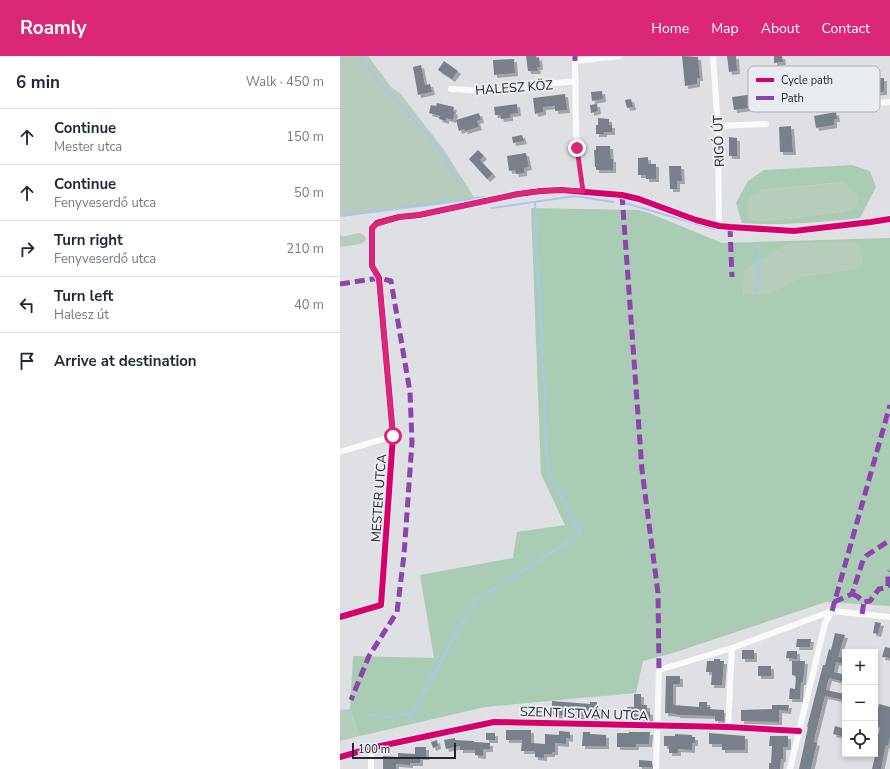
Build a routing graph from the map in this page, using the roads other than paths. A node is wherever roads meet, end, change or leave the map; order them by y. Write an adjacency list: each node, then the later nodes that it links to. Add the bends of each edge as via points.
1 (620, 56): 3 (street, via 575,61)
2 (713, 56): 8 (street, RIGÓ ÚT)
3 (576, 81): 4 (street, HALESZ KÖZ, via 484,91); 9 (street, via 576,134)
4 (452, 89)
5 (890, 102): 6 (street)
6 (880, 103)
7 (766, 124): 8 (street)
8 (718, 126): 11 (street, RIGÓ ÚT)
9 (583, 191): 11 (street, via 639,199); 12 (street, MESTER UTCA, via 518,194 399,217 372,228 372,266 379,278)
10 (890, 219): 11 (street, via 794,231)
11 (719, 226)
12 (393, 436): 13 (street); 16 (street, MESTER UTCA, via 381,605)
13 (340, 452)
14 (832, 611): 15 (street); 17 (street); 20 (street, via 825,623)
15 (890, 617)
16 (340, 618)
17 (732, 648): 18 (street, via 659,670); 19 (street)
18 (658, 726): 19 (street, SZENT ISTVÁN UTCA); 21 (street, SZENT ISTVÁN UTCA, via 494,722); 24 (street)
19 (728, 727): 20 (street, SZENT ISTVÁN UTCA)
20 (799, 731): 25 (street)
21 (371, 748): 22 (street, SZENT ISTVÁN UTCA); 23 (street)
22 (340, 757)
23 (371, 769)
24 (656, 769)
25 (790, 769)

